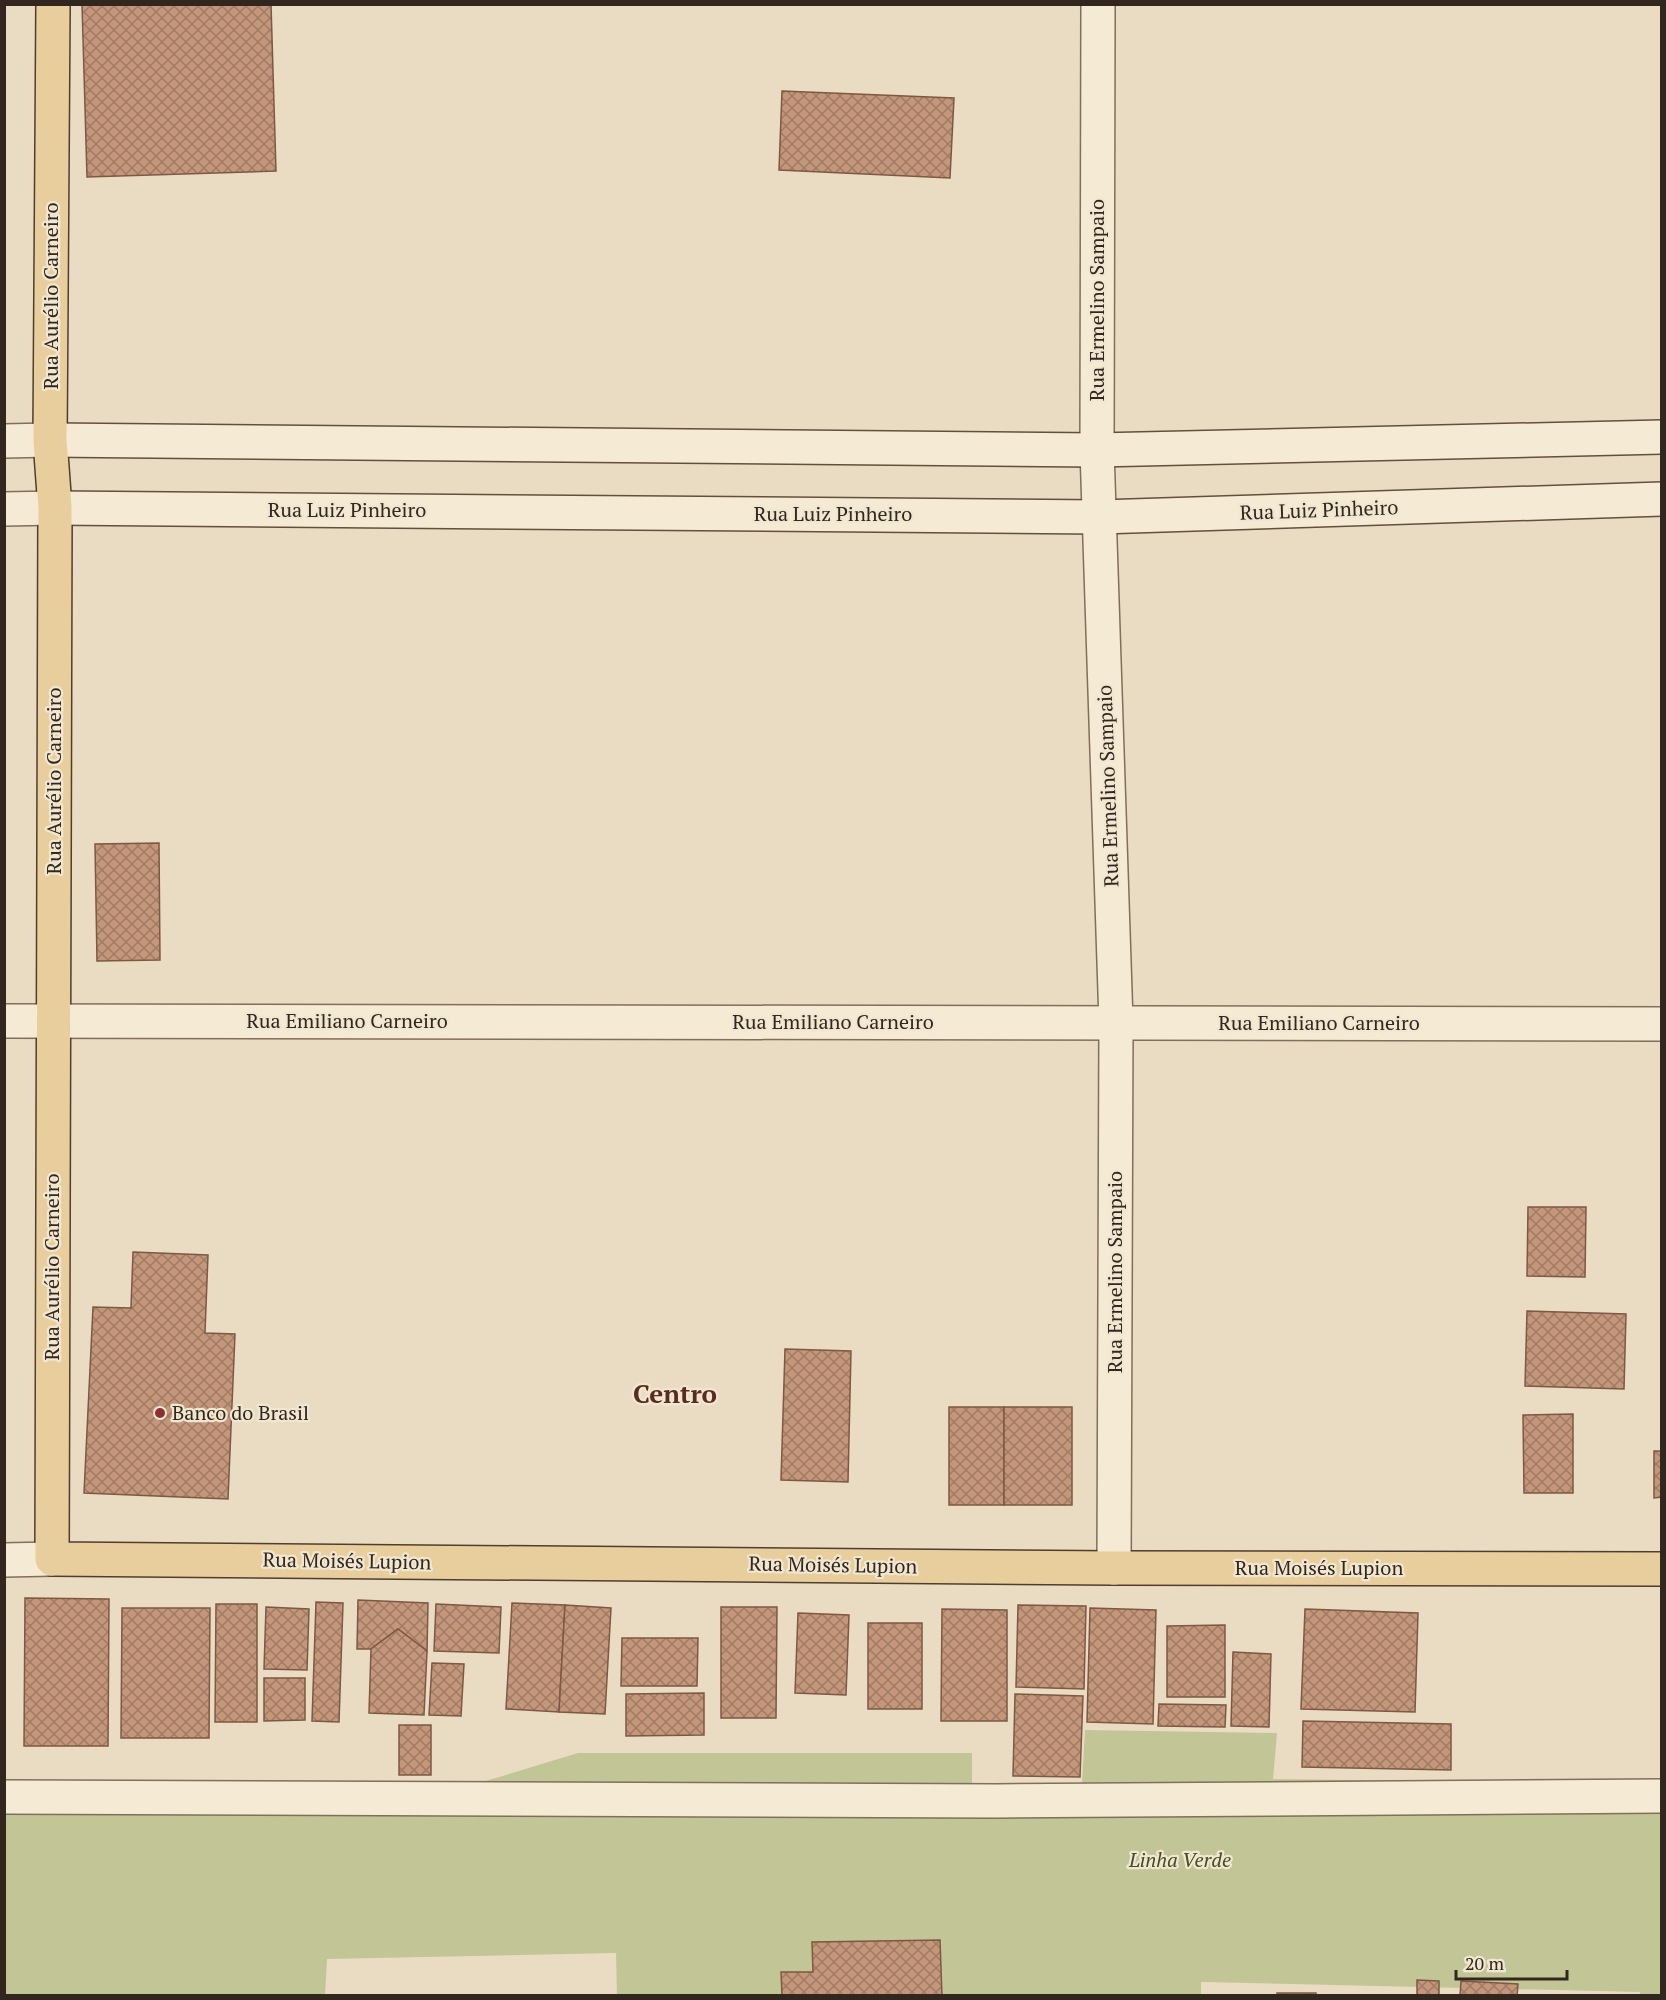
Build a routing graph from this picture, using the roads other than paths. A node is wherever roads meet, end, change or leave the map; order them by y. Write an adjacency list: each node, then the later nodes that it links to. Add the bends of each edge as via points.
1 (53, 4): 4 (main road, Rua Aurélio Carneiro)
2 (1098, 4): 6 (street, Rua Ermelino Sampaio)
3 (1662, 437): 6 (street)
4 (50, 440): 5 (street); 6 (street); 8 (main road, Rua Aurélio Carneiro)
5 (4, 441)
6 (1097, 450): 10 (street, Rua Ermelino Sampaio)
7 (1662, 499): 10 (street, Rua Luiz Pinheiro)
8 (55, 508): 9 (street, Rua Luiz Pinheiro); 10 (street, Rua Luiz Pinheiro); 12 (main road, Rua Aurélio Carneiro)
9 (4, 509)
10 (1100, 517): 13 (street, Rua Ermelino Sampaio)
11 (4, 1021): 12 (street, Rua Emiliano Carneiro)
12 (53, 1021): 13 (street, Rua Emiliano Carneiro); 15 (main road, Rua Aurélio Carneiro)
13 (1116, 1022): 14 (street, Rua Emiliano Carneiro); 17 (street, Rua Ermelino Sampaio)
14 (1662, 1024)
15 (52, 1559): 16 (street, Rua Moisés Lupion); 17 (main road, Rua Moisés Lupion)
16 (4, 1560)
17 (1114, 1568): 18 (main road, Rua Moisés Lupion)
18 (1662, 1569)
19 (1662, 1796): 20 (street, via 996,1802)
20 (4, 1797)

